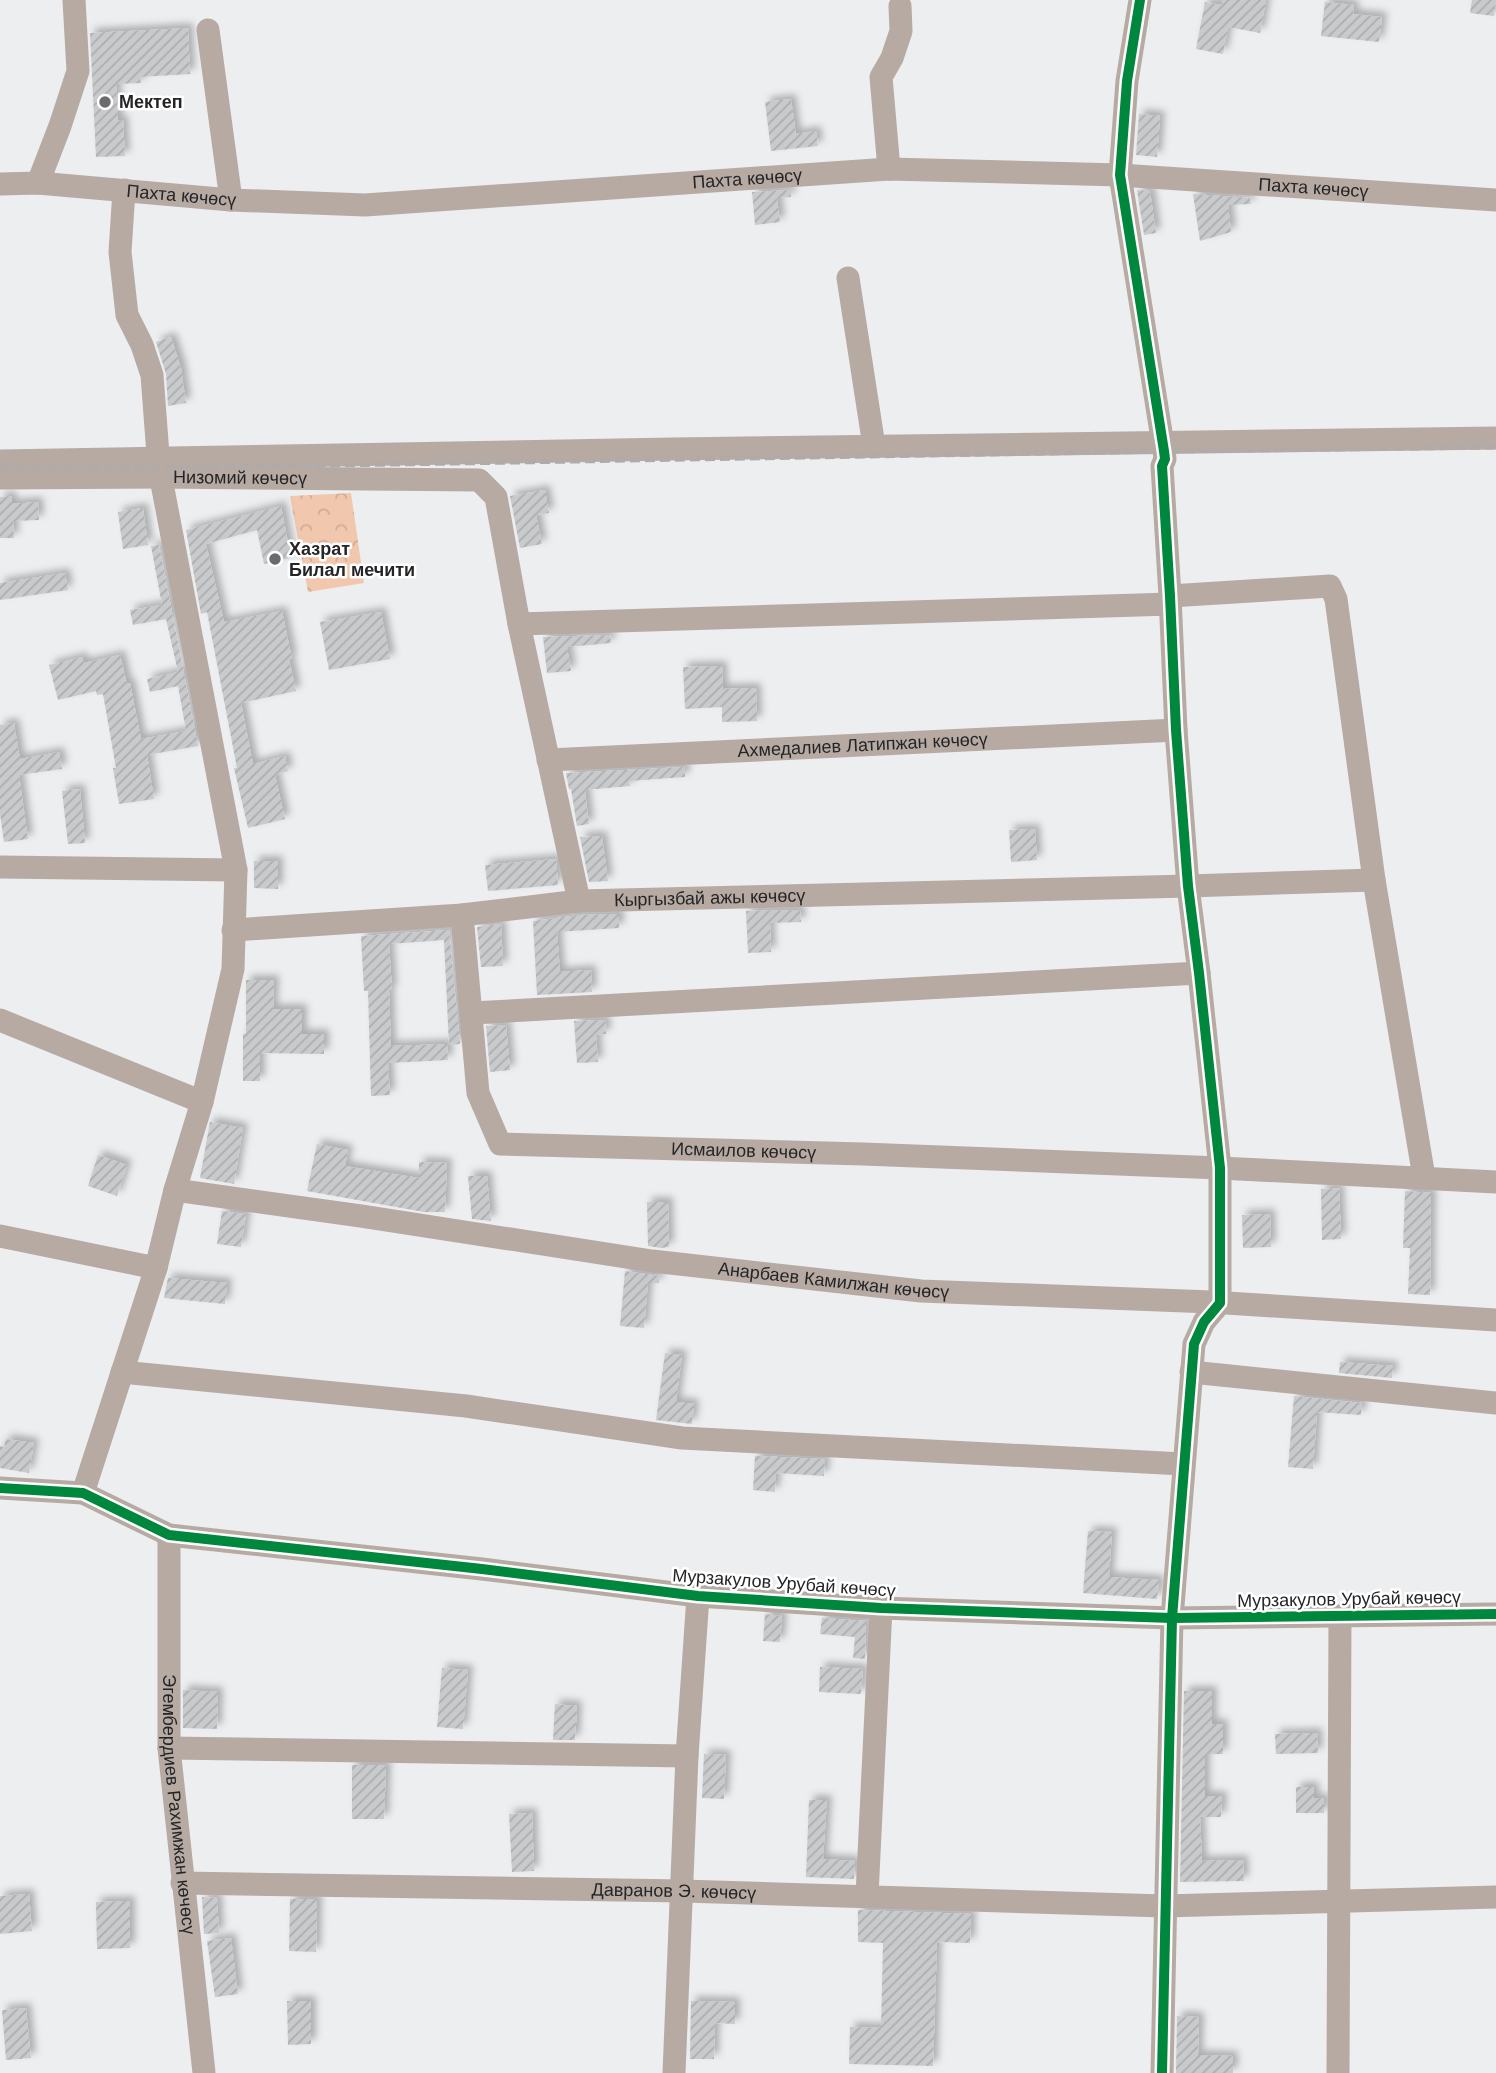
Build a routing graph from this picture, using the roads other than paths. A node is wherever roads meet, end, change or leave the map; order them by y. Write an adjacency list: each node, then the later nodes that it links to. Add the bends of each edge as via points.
1 (74, 0): 7 (street, via 78,71)
2 (1140, 0): 6 (street, via 1127,81)
3 (900, 6): 5 (street, via 901,31 881,77)
4 (208, 30): 10 (street)
5 (889, 169): 6 (street, Пахта көчөсү); 10 (street, Пахта көчөсү, via 365,205)
6 (1120, 175): 11 (street, Пахта көчөсү); 14 (street)
7 (38, 183): 8 (street, Пахта көчөсү); 9 (street, Пахта көчөсү)
8 (0, 184)
9 (124, 190): 10 (street, Пахта көчөсү); 17 (street, via 120,252 127,315 152,375)
10 (231, 200)
11 (1496, 200)
12 (848, 278): 15 (street)
13 (1496, 438): 14 (street)
14 (1163, 442): 15 (street); 19 (street)
15 (874, 446): 17 (street)
16 (0, 461): 17 (street)
17 (160, 467): 18 (street, Низомий көчөсү); 20 (street, Низомий көчөсү, via 479,480 496,497); 24 (street)
18 (0, 478)
19 (1171, 600): 20 (street); 21 (street); 25 (street, via 1330,586 1336,598)
20 (519, 624): 22 (street)
21 (1176, 730): 22 (street, Ахмедалиев Латипжан көчөсү); 26 (street)
22 (548, 760): 27 (street)
23 (0, 867): 24 (street)
24 (236, 870): 29 (street)
25 (1374, 880): 26 (street, Кыргызбай ажы көчөсү); 35 (street)
26 (1188, 886): 27 (street, Кыргызбай ажы көчөсү); 30 (street)
27 (579, 901): 28 (street, Кыргызбай ажы көчөсү)
28 (462, 915): 29 (street, Кыргызбай ажы көчөсү); 31 (street, Исмаилов көчөсү)
29 (233, 930): 33 (street, via 233,969)
30 (1199, 973): 31 (street); 34 (street)
31 (472, 1013): 34 (street, Исмаилов көчөсү, via 478,1093 499,1144)
32 (0, 1020): 33 (street)
33 (202, 1102): 37 (street)
34 (1220, 1168): 35 (street); 40 (street)
35 (1424, 1177): 36 (street)
36 (1496, 1182)
37 (175, 1190): 39 (street); 40 (street, Анарбаев Камилжан көчөсү, via 652,1261 832,1282 921,1291)
38 (0, 1236): 39 (street)
39 (156, 1268): 42 (street)
40 (1220, 1303): 41 (street, Анарбаев Камилжан көчөсү); 43 (street, via 1204,1322 1194,1345)
41 (1496, 1320)
42 (122, 1372): 45 (street, via 466,1406 682,1438); 47 (street)
43 (1191, 1372): 44 (street); 45 (street)
44 (1496, 1403)
45 (1183, 1464): 53 (street)
46 (0, 1488): 47 (street)
47 (83, 1493): 48 (street, Мурзакулов Урубай көчөсү)
48 (169, 1535): 49 (street, Мурзакулов Урубай көчөсү); 54 (street, Эгембердиев Рахимжан көчөсү)
49 (698, 1596): 50 (street, Мурзакулов Урубай көчөсү); 55 (street)
50 (881, 1608): 53 (street, Мурзакулов Урубай көчөсү); 58 (street)
51 (1496, 1614): 52 (street, Мурзакулов Урубай көчөсү)
52 (1340, 1617): 53 (street, Мурзакулов Урубай көчөсү); 60 (street)
53 (1172, 1618): 61 (street)
54 (169, 1748): 55 (street); 56 (street, Эгембердиев Рахимжан көчөсү)
55 (687, 1756): 57 (street)
56 (182, 1883): 57 (street, Давранов Э. көчөсү); 62 (street, Эгембердиев Рахимжан көчөсү)
57 (682, 1891): 58 (street, Давранов Э. көчөсү); 63 (street)
58 (867, 1895): 61 (street, Давранов Э. көчөсү)
59 (1496, 1897): 60 (street, Давранов Э. көчөсү)
60 (1339, 1901): 61 (street, Давранов Э. көчөсү); 65 (street)
61 (1164, 1906): 64 (street)
62 (204, 2073)
63 (674, 2073)
64 (1162, 2073)
65 (1338, 2073)

